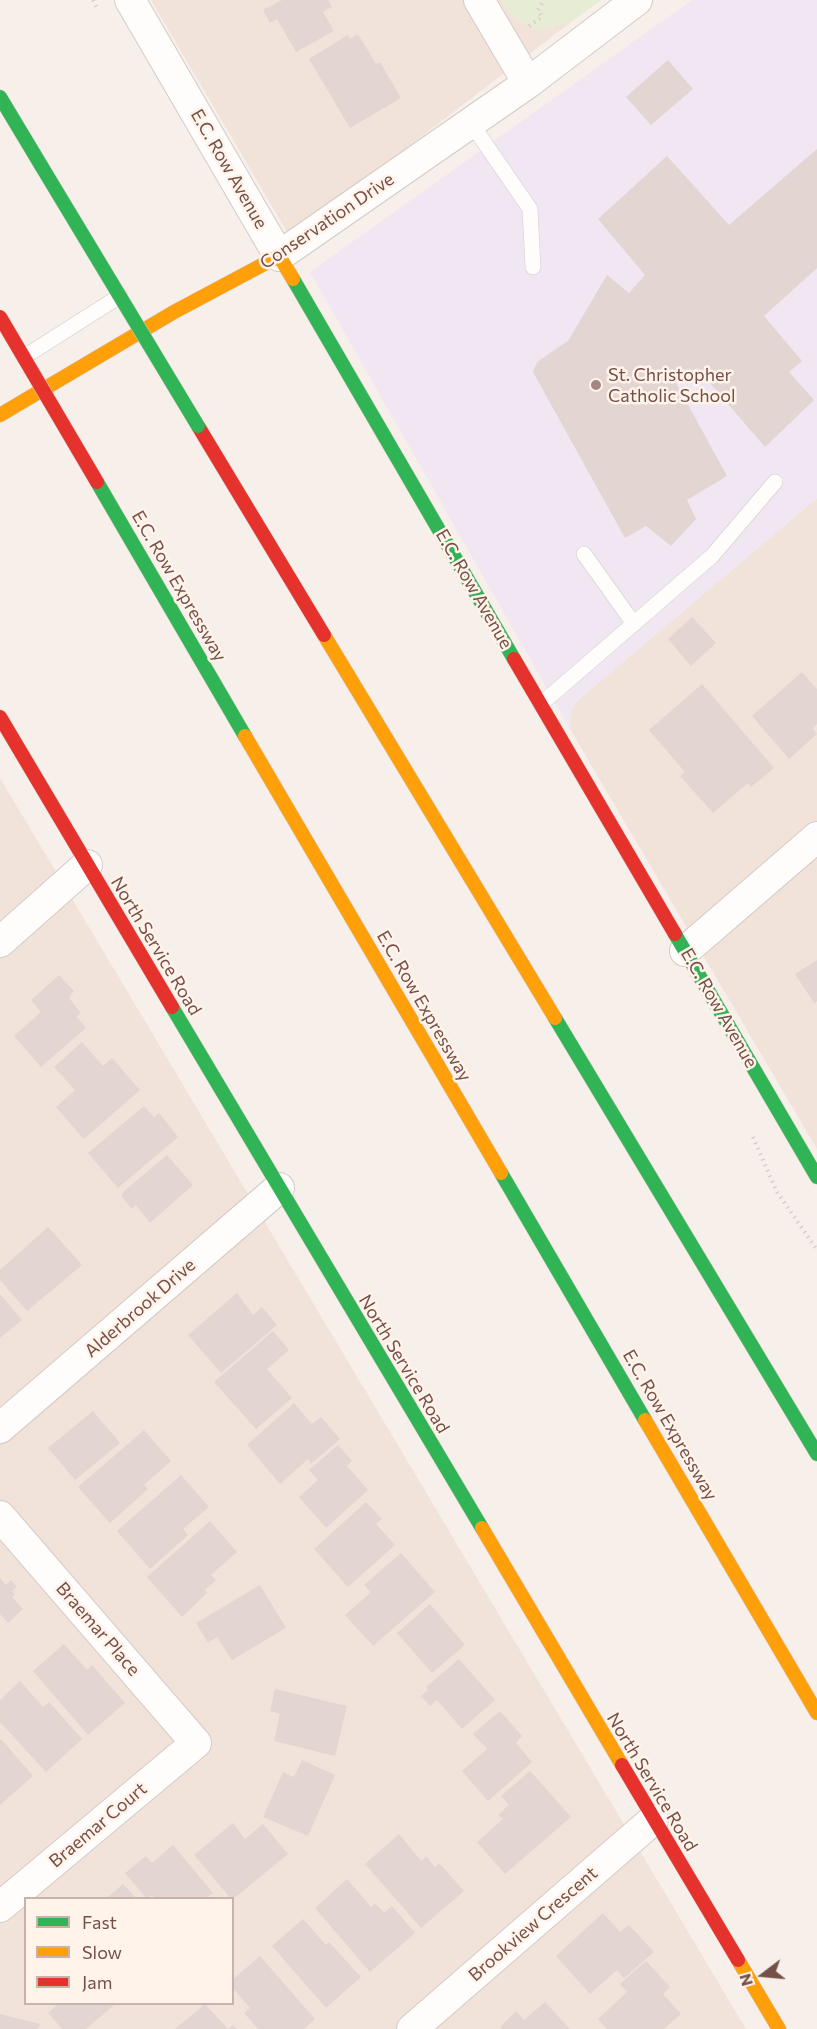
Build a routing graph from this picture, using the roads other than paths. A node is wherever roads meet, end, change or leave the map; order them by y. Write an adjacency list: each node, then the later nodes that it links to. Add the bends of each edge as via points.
1 (130, 0): 7 (street, E.C. Row Avenue)
2 (479, 0): 4 (street)
3 (637, 0): 4 (street, Conservation Drive)
4 (528, 83): 6 (street, Conservation Drive)
5 (0, 97): 9 (main road, bridge)
6 (471, 123): 7 (street, Conservation Drive); 8 (lane, via 530,209)
7 (279, 256): 12 (main road, Conservation Drive, via 174,312); 16 (main road, E.C. Row Avenue)
8 (533, 267)
9 (120, 296): 11 (lane); 25 (main road, bridge)
10 (0, 317): 11 (main road, E.C. Row Expressway, bridge)
11 (24, 357): 27 (main road, E.C. Row Expressway, bridge)
12 (0, 415)
13 (775, 482): 15 (lane, via 712,556)
14 (584, 554): 15 (lane)
15 (634, 624): 16 (lane)
16 (541, 704): 21 (main road, E.C. Row Avenue)
17 (0, 717): 19 (main road, North Service Road)
18 (817, 837): 21 (street)
19 (87, 865): 20 (street); 23 (main road, North Service Road)
20 (0, 942)
21 (685, 951): 22 (main road, E.C. Row Avenue)
22 (817, 1177)
23 (279, 1188): 24 (street, Alderbrook Drive); 29 (main road, North Service Road)
24 (0, 1428)
25 (817, 1454)
26 (0, 1516): 28 (street, Braemar Place)
27 (817, 1713)
28 (196, 1743): 30 (street, Braemar Court)
29 (653, 1820): 31 (street, Brookview Crescent); 32 (main road, North Service Road)
30 (0, 1907)
31 (412, 2029)
32 (779, 2029)

